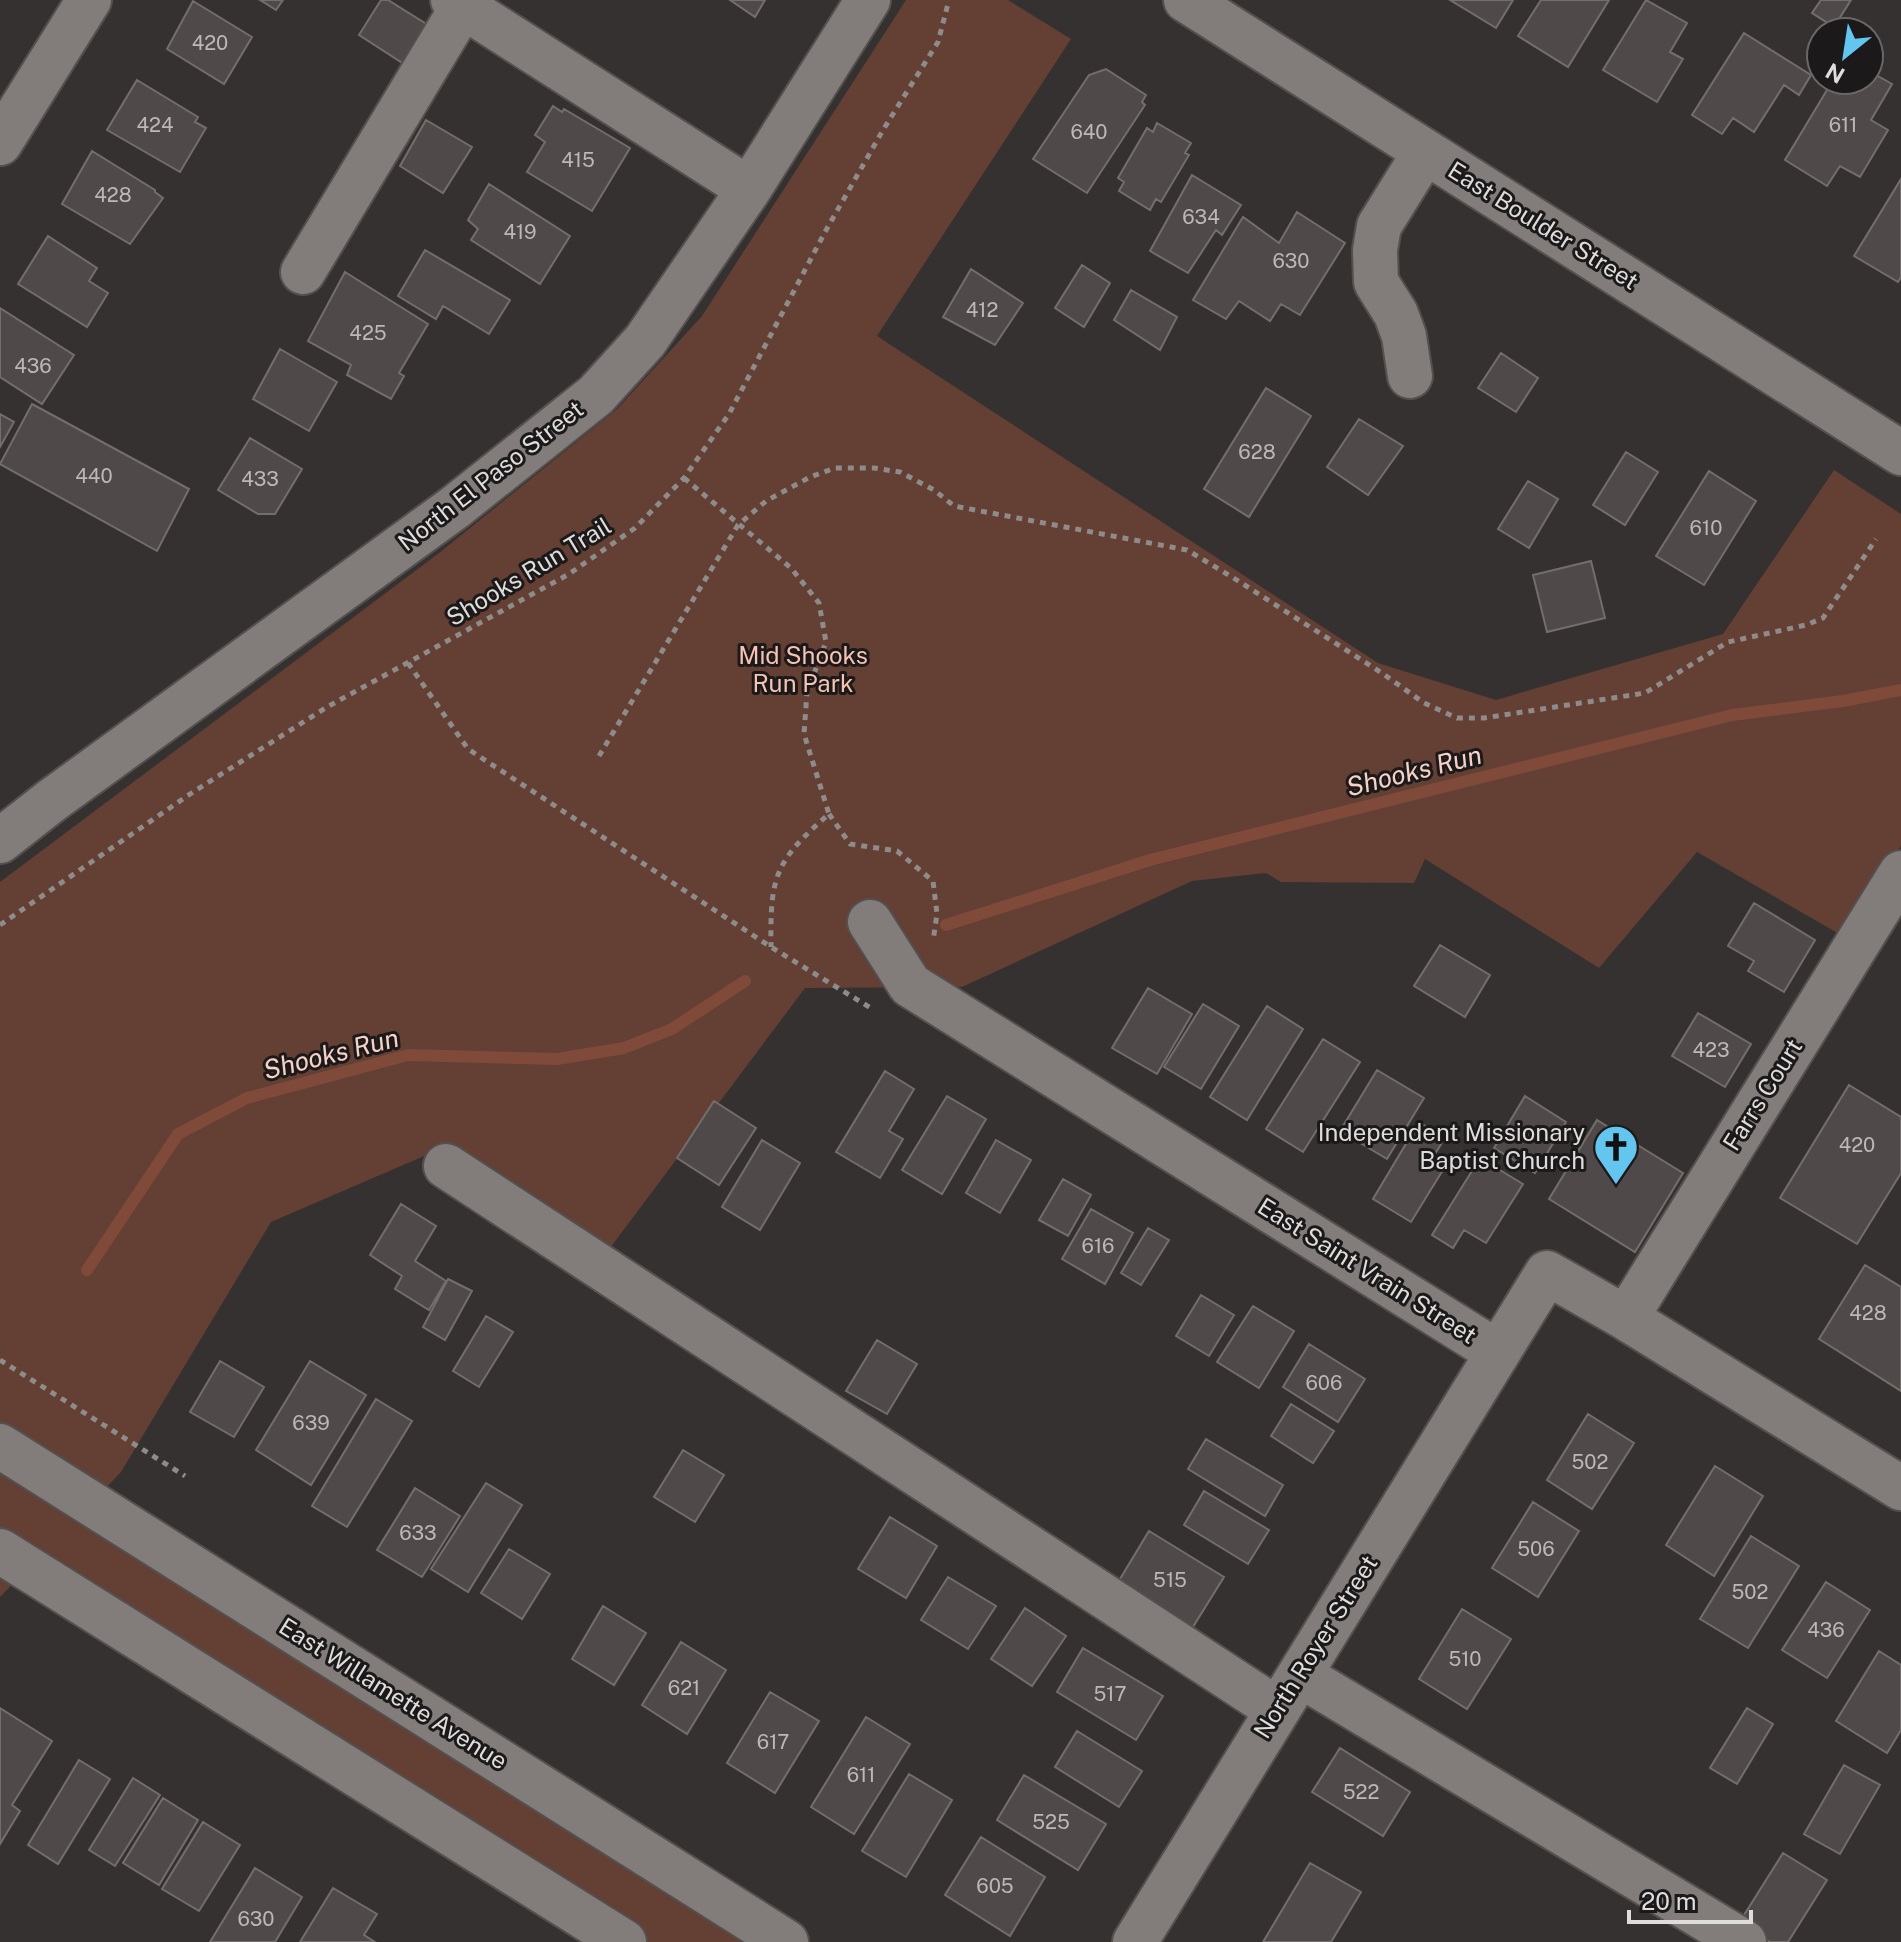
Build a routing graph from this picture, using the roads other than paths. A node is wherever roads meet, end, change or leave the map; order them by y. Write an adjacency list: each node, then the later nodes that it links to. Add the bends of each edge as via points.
1 (89, 0): 5 (street)
2 (868, 0): 7 (street, North El Paso Street)
3 (1186, 0): 6 (street, East Boulder Street)
4 (458, 3): 7 (street); 8 (street)
5 (0, 143)
6 (1425, 152): 9 (street, via 1379,226 1375,250 1376,282 1404,336); 10 (street, East Boulder Street)
7 (749, 189): 11 (street, North El Paso Street, via 645,341 596,395 454,508)
8 (303, 272)
9 (1410, 376)
10 (1901, 453)
11 (0, 841)
12 (1894, 902): 15 (street, Farrs Court)
13 (870, 922): 16 (street, East Saint Vrain Street, via 898,1001)
14 (446, 1166): 20 (street)
15 (1626, 1318): 16 (street, East Saint Vrain Street, via 1547,1273); 18 (street, East Saint Vrain Street)
16 (1497, 1352): 20 (street, North Royer Street)
17 (0, 1446): 22 (street, East Willamette Avenue)
18 (1901, 1488)
19 (0, 1551): 21 (street)
20 (1289, 1692): 23 (street, North Royer Street); 24 (street)
21 (624, 1942)
22 (786, 1942)
23 (1135, 1942)
24 (1744, 1942)

